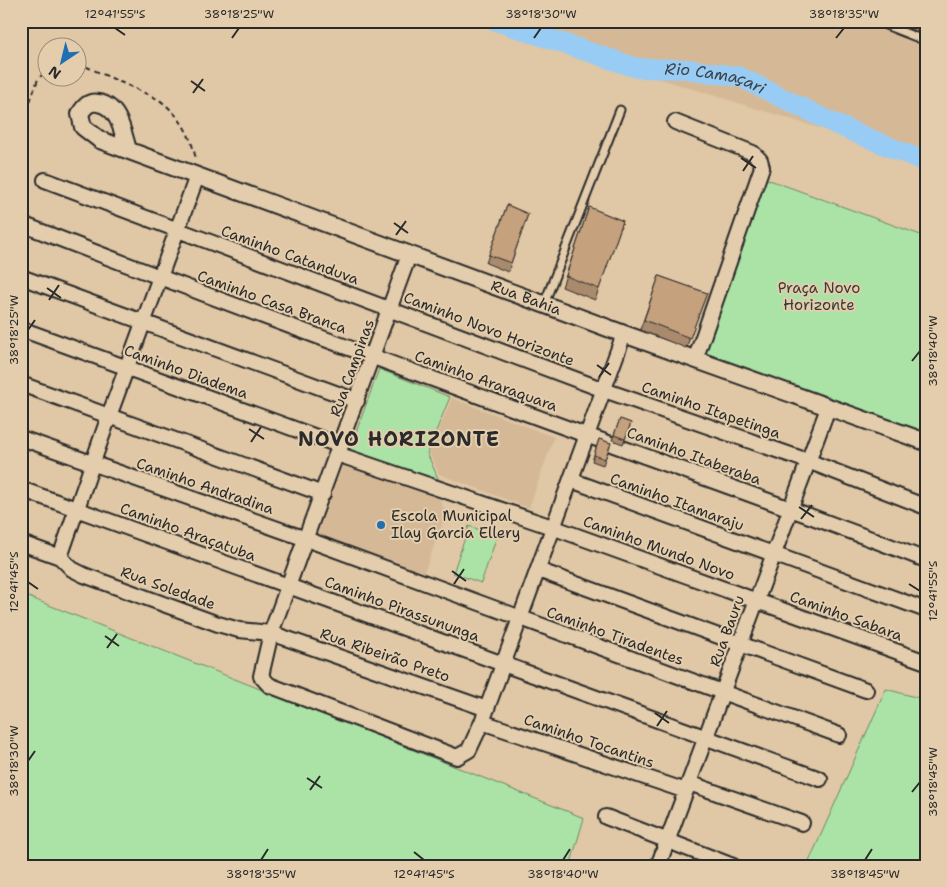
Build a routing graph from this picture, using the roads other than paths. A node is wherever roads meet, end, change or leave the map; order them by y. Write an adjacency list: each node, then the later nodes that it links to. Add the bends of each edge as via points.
1 (875, 21): 2 (lane)
2 (926, 41)
3 (620, 110): 13 (lane)
4 (675, 122): 19 (street, via 753,153 762,167)
5 (128, 150): 6 (street, Rua Bahia)
6 (197, 176): 9 (street); 10 (street, Rua Bahia)
7 (45, 180): 9 (street, Caminho Catanduva)
8 (26, 226): 12 (street, Caminho Casa Branca)
9 (178, 230): 12 (street); 14 (street, Caminho Catanduva)
10 (409, 255): 13 (street, Rua Bahia); 14 (street, Rua Campinas)
11 (21, 277): 15 (street)
12 (160, 278): 15 (street); 18 (street, Caminho Casa Branca)
13 (544, 304): 17 (street, Rua Bahia)
14 (391, 309): 18 (street, Rua Campinas); 22 (street, Caminho Novo Horizonte)
15 (143, 322): 20 (street); 23 (street)
16 (21, 329): 20 (street, Caminho Diadema)
17 (624, 334): 19 (street, Rua Bahia); 22 (street)
18 (374, 356): 23 (street, Rua Campinas); 26 (street, Caminho Araraquara)
19 (694, 360): 24 (street, Rua Bahia)
20 (126, 368): 25 (street); 29 (street, Caminho Diadema)
21 (21, 384): 25 (street)
22 (604, 390): 26 (street); 30 (street, Caminho Itapetinga)
23 (357, 401): 29 (street, Rua Campinas)
24 (828, 408): 28 (street, Rua Bahia); 30 (street, Rua Bauru)
25 (109, 416): 31 (street); 34 (street)
26 (587, 436): 32 (street); 35 (street, Caminho Itaberaba)
27 (21, 438): 31 (street, Caminho Andradina)
28 (926, 442)
29 (339, 450): 34 (street, Rua Campinas); 38 (street, Caminho Diadema)
30 (808, 461): 35 (street, Rua Bauru); 36 (street, Caminho Itapetinga)
31 (92, 463): 37 (street); 39 (street, Caminho Andradina)
32 (571, 480): 38 (street); 41 (street, Caminho Itamaraju)
33 (21, 489): 37 (street, Caminho Araçatuba)
34 (323, 494): 39 (street, Rua Campinas)
35 (790, 507): 41 (street, Rua Bauru); 43 (street, Caminho Itaberaba)
36 (926, 507)
37 (76, 508): 42 (street); 45 (street, Caminho Araçatuba)
38 (552, 527): 44 (street); 46 (street, Caminho Mundo Novo)
39 (306, 539): 45 (street, Rua Campinas); 48 (street, Caminho Andradina)
40 (21, 543): 42 (street, Rua Soledade)
41 (773, 554): 46 (street, Rua Bauru); 47 (street, Caminho Itamaraju)
42 (60, 557): 49 (street, Rua Soledade, via 77,572 129,592 239,630)
43 (926, 560)
44 (538, 570): 48 (street); 50 (street)
45 (289, 586): 49 (street, Rua Campinas); 52 (street, Caminho Pirassununga)
46 (756, 600): 50 (street, Rua Bauru); 51 (street, Caminho Sabara)
47 (926, 610)
48 (520, 619): 52 (street); 54 (street, Caminho Tiradentes)
49 (271, 633): 55 (street, Rua Ribeirão Preto); 55 (street, Rua Campinas, via 261,676 264,682 457,757 469,750)
50 (740, 644): 53 (street); 54 (street, Rua Bauru)
51 (926, 662)
52 (503, 663): 55 (street); 57 (street, Caminho Pirassununga)
53 (866, 690)
54 (722, 692): 56 (street, Caminho Tiradentes); 57 (street, Rua Bauru)
55 (485, 715): 59 (street, Caminho Tocantins)
56 (839, 735)
57 (706, 737): 58 (street, Caminho Pirassununga); 59 (street, Rua Bauru)
58 (820, 779)
59 (687, 787): 61 (street, Caminho Tocantins); 62 (street, Rua Bauru)
60 (606, 817): 62 (street)
61 (802, 823)
62 (668, 840): 63 (street, Rua Bauru); 64 (street)
63 (658, 866)
64 (734, 866)

